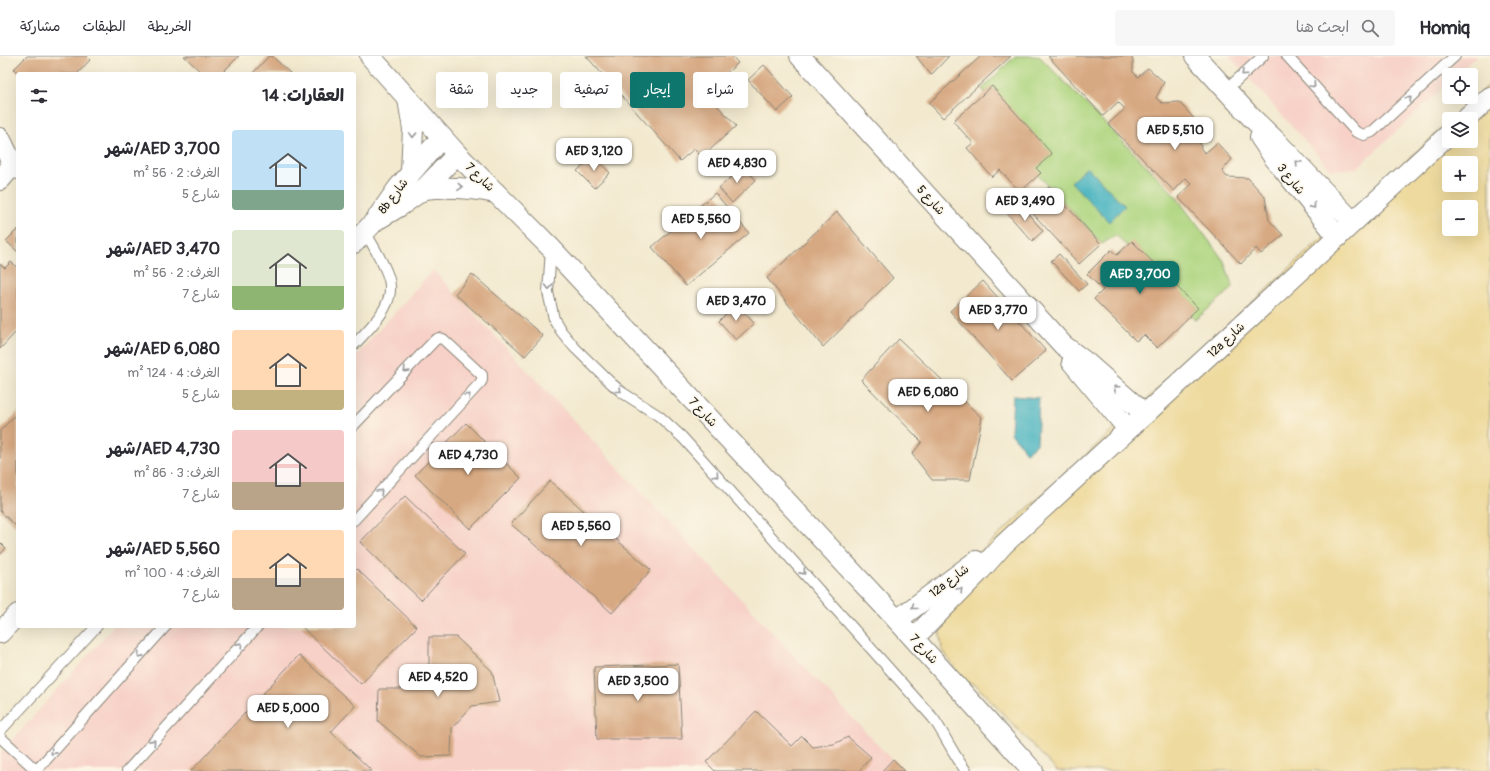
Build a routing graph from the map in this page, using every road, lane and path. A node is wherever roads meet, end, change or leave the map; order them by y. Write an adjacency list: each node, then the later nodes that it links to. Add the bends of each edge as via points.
1 (370, 56): 9 (street, شارع 7)
2 (800, 56): 26 (street, شارع 5)
3 (1195, 56): 7 (street, شارع 3)
4 (1263, 56): 7 (lane, one-way to 7)
5 (1287, 56): 6 (lane, one-way to 6, via 1356,132 1364,134 1372,132)
6 (1455, 56)
7 (1226, 90): 11 (street, شارع 3)
8 (1490, 97): 10 (street)
9 (408, 99): 12 (street, شارع 7); 17 (street, 8b شارع, one-way to 17, via 413,129)
10 (1474, 112)
11 (1251, 117): 21 (street, شارع 3, one-way to 11); 23 (street, شارع 3, one-way to 23, via 1265,146)
12 (442, 137): 15 (street, شارع 7); 17 (street, 8b شارع)
13 (0, 138): 16 (street)
14 (1442, 140): 21 (street, 12a شارع)
15 (457, 154): 19 (street, 8b شارع); 20 (street, شارع 7)
16 (10, 166): 18 (street)
17 (411, 172): 22 (street, 8b شارع)
18 (0, 180)
19 (424, 189): 20 (street, 8b شارع, one-way to 20, via 468,188); 22 (street, 8b شارع)
20 (496, 193): 24 (street, شارع 7)
21 (1353, 222): 23 (street, 12a شارع)
22 (364, 232): 25 (lane, via 388,276 390,288 383,312)
23 (1338, 237): 27 (street, 12a شارع)
24 (551, 248): 33 (street, شارع 7); 43 (lane, one-way to 43, via 548,292 550,306 554,319 569,342 612,384 659,416 683,438 933,718)
25 (356, 343)
26 (1063, 345): 27 (street, شارع 5, one-way to 26); 29 (street, شارع 5, via 1079,372)
27 (1145, 414): 29 (street, 12a شارع)
28 (356, 422): 30 (lane, one-way to 28, via 481,382 482,375 439,338)
29 (1128, 429): 31 (street, 12a شارع)
30 (356, 518)
31 (1003, 545): 33 (street, 12a شارع, one-way to 33, via 956,575); 38 (street, 12a شارع, one-way to 31)
32 (16, 616): 37 (street)
33 (897, 620): 38 (street, شارع 7)
34 (94, 628): 39 (lane)
35 (164, 628): 41 (lane, one-way to 41)
36 (256, 628): 42 (lane, one-way to 36)
37 (0, 633)
38 (914, 638): 44 (street, شارع 7)
39 (0, 731)
40 (0, 738): 41 (lane)
41 (36, 771)
42 (127, 771)
43 (966, 771)
44 (1033, 771)

